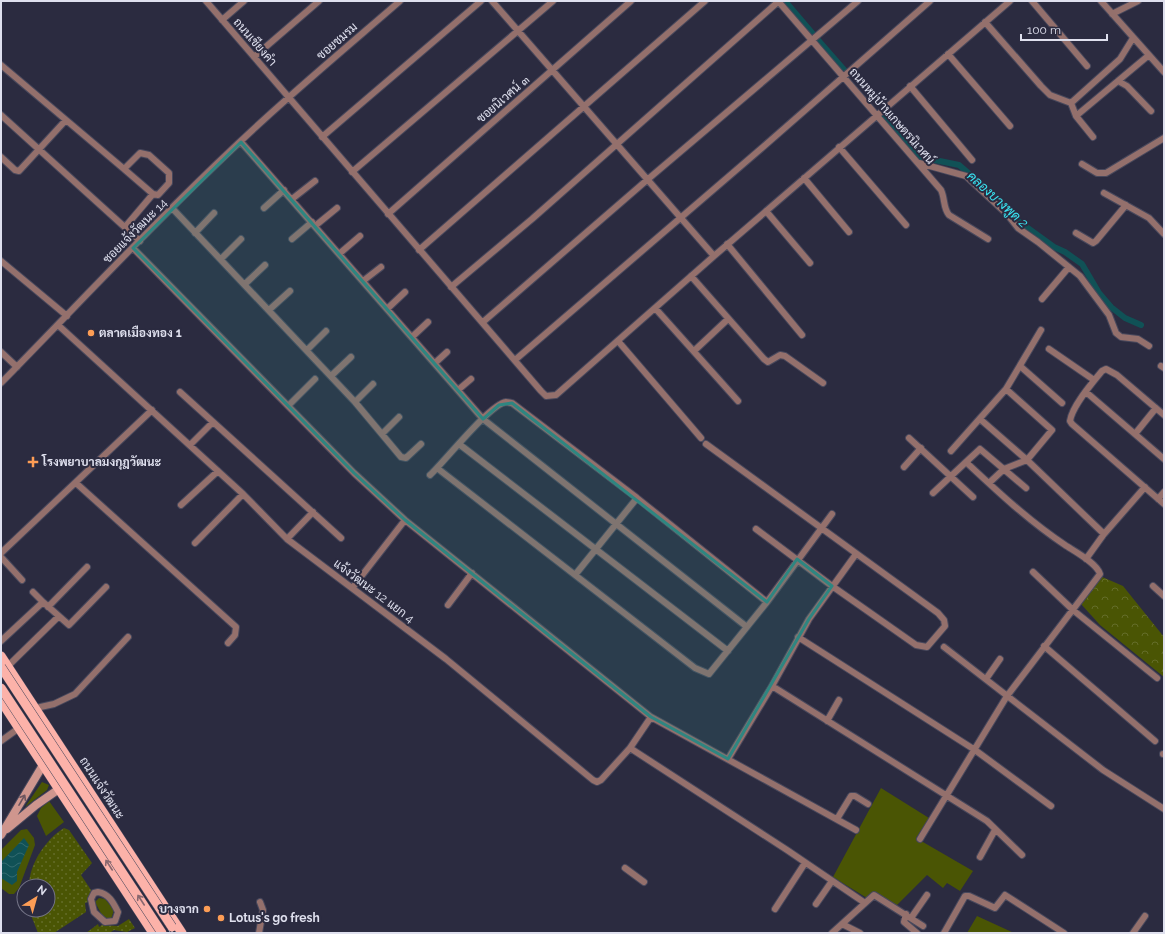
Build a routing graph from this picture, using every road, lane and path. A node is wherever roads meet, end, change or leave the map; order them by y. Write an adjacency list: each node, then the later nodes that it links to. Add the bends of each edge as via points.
1 (206, 1): 18 (street, ถนนเชียงคำ)
2 (244, 1): 18 (street)
3 (319, 1): 25 (street)
4 (400, 1): 34 (street, ซอยชมรม)
5 (481, 1): 43 (street)
6 (492, 1): 20 (street)
7 (553, 1): 20 (street)
8 (632, 1): 29 (street, ซอยนิเวศน์ ๓)
9 (705, 1): 36 (street)
10 (778, 1): 22 (street, ถนนหมู่บ้านเกษตรนิเวศน์); 47 (street)
11 (858, 1): 22 (street)
12 (930, 1): 31 (street)
13 (1010, 1): 19 (street)
14 (1032, 1): 28 (street)
15 (1101, 1): 17 (street)
16 (1138, 1): 17 (street)
17 (1112, 14): 21 (street)
18 (222, 20): 25 (street, ถนนเชียงคำ)
19 (985, 22): 23 (street); 35 (street, via 1050,95)
20 (518, 31): 29 (street); 55 (street)
21 (1134, 38): 24 (street); 35 (street, via 1120,59)
22 (812, 41): 31 (street, ถนนหมู่บ้านเกษตรนิเวศน์); 57 (street)
23 (948, 54): 33 (street); 42 (street)
24 (1149, 55): 27 (street); 32 (street)
25 (254, 57): 34 (street, ถนนเชียงคำ)
26 (1, 65): 41 (street)
27 (1162, 65): 30 (street)
28 (1087, 66)
29 (552, 71): 36 (street); 69 (street, ซอยนิเวศน์ ๓)
30 (1164, 72)
31 (843, 76): 38 (street, ถนนหมู่บ้านเกษตรนิเวศน์); 70 (street)
32 (1118, 81): 37 (street, via 1127,86); 40 (street)
33 (910, 86): 38 (street); 51 (street)
34 (288, 98): 43 (street, ถนนเชียงคำ); 46 (street, ซอยแจ้งวัฒนะ 14)
35 (1070, 103): 40 (street)
36 (584, 107): 47 (street); 85 (street)
37 (1151, 111)
38 (877, 114): 48 (street); 52 (street, ถนนหมู่บ้านเกษตรนิเวศน์)
39 (1, 115): 49 (street)
40 (1076, 116): 44 (street)
41 (65, 121): 49 (street); 54 (street)
42 (1010, 126)
43 (322, 136): 55 (street, ถนนเชียงคำ)
44 (1093, 138)
45 (1164, 138): 53 (street, via 1106,173 1097,173)
46 (241, 142): 59 (street); 64 (street, ซอยแจ้งวัฒนะ 14)
47 (616, 145): 57 (street); 97 (street)
48 (839, 147): 56 (street); 72 (street)
49 (39, 150): 50 (street, via 19,171); 73 (street)
50 (1, 157)
51 (972, 160)
52 (919, 163): 81 (street, ถนนหมู่บ้านเกษตรนิเวศน์, via 941,190 949,215); 93 (street, via 966,176 1007,214 1018,228)
53 (1082, 164)
54 (124, 169): 61 (street); 61 (street, via 140,153 154,159 169,174 170,180 158,195)
55 (352, 172): 69 (street, ถนนเชียงคำ)
56 (804, 178): 67 (street); 74 (street)
57 (647, 180): 70 (street); 107 (street)
58 (315, 181): 62 (street)
59 (284, 190): 62 (street); 65 (street)
60 (1104, 193): 63 (street)
61 (153, 194): 73 (street)
62 (292, 199): 71 (street)
63 (1126, 205): 76 (street, via 1096,241 1093,242); 77 (street, via 1149,218)
64 (172, 208): 75 (street); 82 (street, ซอยแจ้งวัฒนะ 14)
65 (264, 208)
66 (337, 208): 71 (street)
67 (766, 211): 83 (street); 90 (street)
68 (214, 213): 75 (street)
69 (388, 214): 85 (street, ถนนเชียงคำ)
70 (679, 218): 87 (street); 121 (street)
71 (313, 224): 80 (street); 86 (street)
72 (906, 224)
73 (125, 227): 82 (street)
74 (849, 232)
75 (195, 233): 88 (street)
76 (1076, 233)
77 (1164, 234)
78 (360, 236): 86 (street)
79 (240, 239): 88 (street)
80 (292, 239)
81 (988, 239)
82 (140, 241): 84 (street, ซอยแจ้งวัฒนะ 14)
83 (727, 244): 87 (street); 111 (street)
84 (133, 248): 104 (street, ซอยแจ้งวัฒนะ 14); 139 (street)
85 (419, 250): 97 (street, ถนนเชียงคำ)
86 (340, 254): 95 (street)
87 (714, 256): 94 (street)
88 (221, 259): 96 (street)
89 (1, 261): 104 (street)
90 (810, 263)
91 (265, 265): 96 (street)
92 (381, 267): 95 (street)
93 (1069, 267): 100 (street); 114 (street, via 1080,276 1109,315 1116,333 1121,337 1138,339)
94 (691, 276): 101 (street); 105 (street)
95 (363, 281): 102 (street)
96 (245, 284): 103 (street)
97 (451, 287): 107 (street, ถนนเชียงคำ)
98 (290, 291): 103 (street)
99 (405, 292): 102 (street)
100 (1042, 299)
101 (655, 308): 113 (street); 117 (street)
102 (387, 309): 112 (street)
103 (269, 310): 116 (street)
104 (67, 316): 108 (street, ซอยแจ้งวัฒนะ 14)
105 (728, 319): 117 (street); 130 (street, via 768,362 780,355 785,356)
106 (428, 322): 112 (street)
107 (483, 322): 121 (street, ถนนเชียงคำ)
108 (58, 325): 124 (street, ซอยแจ้งวัฒนะ 14); 141 (street, แจ้งวัฒนะ 12 แยก 4)
109 (1041, 330): 123 (street)
110 (326, 331): 116 (street)
111 (802, 335)
112 (412, 337): 122 (street)
113 (618, 341): 121 (street, ถนนเชียงคำ, via 556,395 551,396 541,391); 149 (street)
114 (1149, 346)
115 (1049, 349): 128 (street)
116 (307, 350): 125 (street)
117 (694, 351): 136 (street)
118 (1, 352): 124 (street)
119 (447, 352): 122 (street)
120 (351, 357): 125 (street)
121 (515, 360)
122 (434, 363): 133 (street)
123 (1020, 366): 132 (street); 138 (street)
124 (17, 367): 129 (street, ซอยแจ้งวัฒนะ 14)
125 (331, 376): 137 (street)
126 (471, 378): 133 (street)
127 (315, 379): 139 (street)
128 (1094, 380): 135 (street); 140 (street, via 1106,369)
129 (1, 383)
130 (823, 383)
131 (373, 384): 137 (street)
132 (1006, 389): 145 (street); 158 (street, via 1053,428)
133 (458, 390): 144 (street)
134 (180, 392): 146 (street)
135 (1086, 392): 148 (street); 168 (street, via 1070,416 1072,424)
136 (738, 401)
137 (355, 402): 147 (street)
138 (1062, 403)
139 (288, 406): 180 (street)
140 (1156, 408): 142 (street); 148 (street)
141 (152, 410): 154 (street, แจ้งวัฒนะ 12 แยก 4); 166 (street)
142 (1164, 415)
143 (399, 417): 147 (street)
144 (483, 419): 152 (street); 174 (street, via 499,405 512,403); 181 (street)
145 (980, 419): 156 (street); 158 (street)
146 (212, 423): 154 (street); 178 (street)
147 (382, 434): 151 (street, via 403,458)
148 (1135, 434): 157 (street)
149 (701, 438)
150 (909, 438): 155 (street)
151 (421, 444)
152 (459, 444): 161 (street); 188 (street)
153 (706, 444): 183 (street)
154 (190, 445): 163 (street, แจ้งวัฒนะ 12 แยก 4)
155 (921, 448): 160 (street); 165 (street)
156 (952, 451)
157 (1164, 459)
158 (1027, 460): 162 (street); 184 (street)
159 (966, 462): 162 (street, via 980,449); 165 (street); 167 (street)
160 (904, 467)
161 (437, 468): 164 (street); 197 (street)
162 (1004, 468): 167 (street); 169 (street)
163 (218, 471): 172 (street, แจ้งวัฒนะ 12 แยก 4); 177 (street)
164 (430, 475)
165 (951, 475): 171 (street); 173 (street)
166 (76, 483): 189 (street); 215 (street, via 236,627 235,635)
167 (988, 483): 193 (street, via 1023,514)
168 (1145, 487): 175 (street); 184 (street)
169 (1026, 488)
170 (1164, 492): 175 (street)
171 (933, 493)
172 (243, 494): 186 (street, แจ้งวัฒนะ 12 แยก 4); 187 (street)
173 (973, 497)
174 (637, 498): 181 (street); 206 (street)
175 (1158, 499): 176 (street)
176 (1164, 504)
177 (181, 505)
178 (312, 512): 185 (street); 186 (street)
179 (832, 514): 183 (street)
180 (405, 520): 196 (street); 202 (street)
181 (616, 525): 188 (street); 211 (street)
182 (756, 529): 192 (street)
183 (820, 529): 190 (street); 192 (street)
184 (1104, 534): 193 (street)
185 (341, 538)
186 (287, 539): 202 (street, แจ้งวัฒนะ 12 แยก 4)
187 (194, 542)
188 (595, 550): 197 (street); 218 (street)
189 (1, 553)
190 (856, 554): 199 (street); 199 (street, via 938,613 945,626 927,647 916,646)
191 (1, 557): 198 (street)
192 (797, 559): 199 (street); 206 (street)
193 (1086, 559): 209 (street, via 1100,574)
194 (87, 567): 208 (street)
195 (1033, 572): 209 (street)
196 (472, 573): 207 (street); 230 (street)
197 (575, 576): 218 (street, via 702,672 709,674)
198 (22, 580)
199 (832, 586): 213 (street)
200 (1153, 586): 204 (street)
201 (106, 587): 210 (street, via 69,625)
202 (353, 587): 236 (street, แจ้งวัฒนะ 12 แยก 4, via 446,659 593,780 602,780)
203 (33, 592): 205 (street)
204 (1164, 596)
205 (43, 602): 208 (street); 214 (street)
206 (767, 602): 211 (street)
207 (448, 605)
208 (48, 607): 210 (street)
209 (1073, 610): 216 (street); 222 (street)
210 (58, 617): 221 (street)
211 (747, 627): 218 (street)
212 (128, 637): 229 (street, via 75,694 54,704)
213 (798, 637): 224 (street); 237 (street)
214 (1, 641)
215 (228, 643)
216 (1044, 646): 226 (street); 235 (street)
217 (944, 647): 223 (street)
218 (728, 651)
219 (1, 656): 221 (main road, ถนนแจ้งวัฒนะ)
220 (1000, 659): 223 (street)
221 (4, 666): 229 (main road, ถนนแจ้งวัฒนะ); 270 (main road, ถนนแจ้งวัฒนะ, bridge)
222 (1157, 678)
223 (986, 679): 226 (street)
224 (772, 686): 231 (street); 239 (street)
225 (1, 688): 272 (main road, one-way to 225, bridge)
226 (1007, 696): 237 (street); 247 (street, via 1103,770)
227 (839, 700): 231 (street)
228 (1, 701): 232 (main road)
229 (36, 708): 233 (main road, ถนนแจ้งวัฒนะ)
230 (651, 717): 236 (street); 239 (street)
231 (827, 721): 243 (street)
232 (19, 728): 234 (street); 238 (main road)
233 (56, 739): 238 (main road, via 55,746 49,753 41,756); 241 (main road, ถนนแจ้งวัฒนะ)
234 (1, 741)
235 (1155, 741)
236 (630, 748): 256 (street)
237 (975, 750): 243 (street); 246 (street)
238 (36, 754): 240 (main road)
239 (728, 759): 249 (street)
240 (43, 765): 242 (main road); 252 (street, one-way to 240)
241 (79, 775): 242 (main road); 244 (main road, ถนนแจ้งวัฒนะ)
242 (58, 788): 248 (main road); 252 (street)
243 (947, 795): 251 (street, via 988,822); 253 (street)
244 (97, 801): 248 (main road, via 80,800 74,808); 273 (main road, ถนนแจ้งวัฒนะ)
245 (868, 804): 249 (street, via 851,796)
246 (1051, 806)
247 (1164, 810)
248 (74, 813): 271 (main road, one-way to 248)
249 (837, 819): 250 (street)
250 (856, 830)
251 (995, 830): 254 (street); 255 (street)
252 (2, 834)
253 (920, 839)
254 (1022, 855)
255 (980, 857)
256 (805, 863): 258 (street); 264 (street)
257 (625, 868): 259 (street)
258 (832, 881): 262 (street); 263 (street)
259 (644, 882)
260 (927, 895): 266 (street)
261 (260, 902): 274 (street, via 263,910)
262 (865, 903): 266 (street, via 871,896 876,896); 268 (street)
263 (816, 904)
264 (775, 908)
265 (94, 912): 265 (street, via 91,899 94,893 98,892 111,898 118,912 115,921 110,923 100,919)
266 (909, 916): 269 (street); 277 (street, via 904,922)
267 (1145, 916): 280 (street)
268 (842, 924): 275 (street); 276 (street)
269 (923, 926)
270 (174, 930)
271 (153, 933)
272 (162, 933)
273 (182, 933)
274 (259, 933)
275 (832, 933)
276 (860, 933)
277 (917, 933)
278 (944, 933): 279 (street, via 965,896 994,908 1005,896)
279 (1064, 933)
280 (1133, 933)

